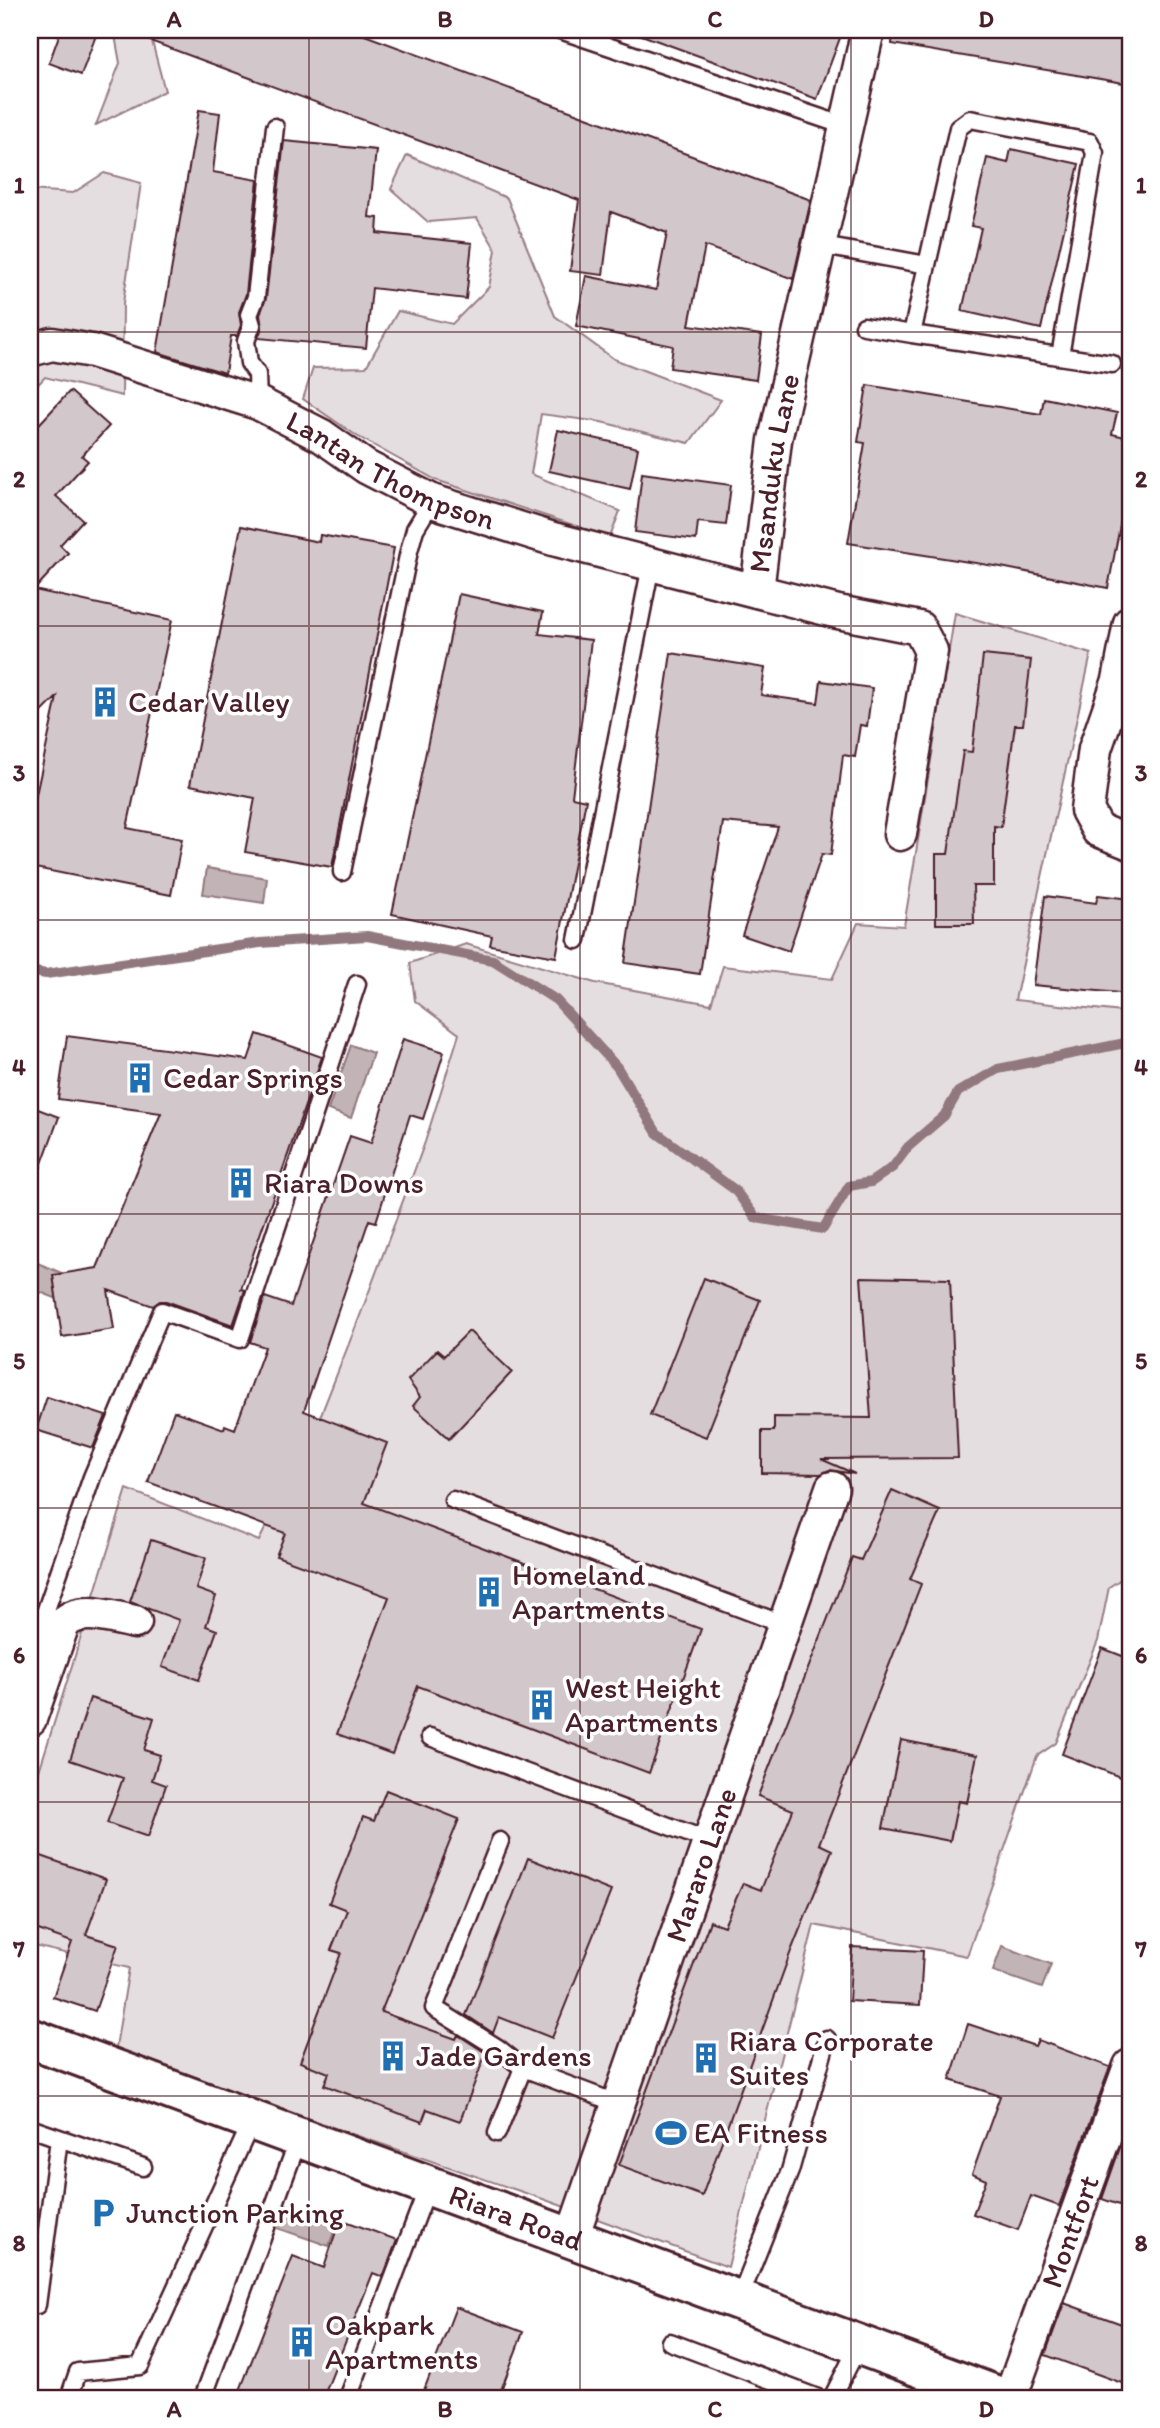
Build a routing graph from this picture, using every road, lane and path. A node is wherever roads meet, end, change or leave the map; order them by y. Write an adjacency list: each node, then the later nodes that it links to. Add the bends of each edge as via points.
1 (560, 30): 3 (lane)
2 (868, 30): 3 (street, Msanduku Lane)
3 (845, 126): 5 (street, Msanduku Lane)
4 (275, 127): 12 (lane, via 256,297 246,341 249,363 257,374)
5 (818, 245): 6 (lane); 15 (street, Msanduku Lane, via 775,440)
6 (927, 265): 8 (lane); 10 (lane, via 958,128 970,119 1090,142 1095,153)
7 (864, 326): 8 (lane)
8 (912, 334): 10 (lane)
9 (30, 349): 12 (street, Lantan Thompson, via 52,344 92,351)
10 (1060, 356): 11 (lane)
11 (1112, 364)
12 (258, 403): 13 (street, Lantan Thompson)
13 (432, 501): 14 (street, Lantan Thompson); 20 (lane, via 415,529 409,551)
14 (651, 565): 15 (street, Lantan Thompson); 21 (lane)
15 (757, 591): 18 (street, Msanduku Lane, via 919,628 930,651)
16 (1130, 623): 17 (street)
17 (1125, 680): 19 (street, via 1095,748 1087,810 1098,830)
18 (900, 834)
19 (1130, 843)
20 (342, 872)
21 (578, 940)
22 (357, 984): 27 (lane, via 240,1339 162,1311 92,1477)
23 (832, 1488): 26 (street, Mararo Lane)
24 (453, 1500): 26 (lane)
25 (135, 1622): 28 (street, via 82,1613 70,1616 63,1624)
26 (785, 1625): 31 (street, Mararo Lane)
27 (30, 1656)
28 (30, 1719)
29 (430, 1737): 31 (lane)
30 (500, 1841): 35 (lane, via 434,2008)
31 (709, 1841): 36 (street, Mararo Lane)
32 (30, 2038): 37 (street, Riara Road)
33 (827, 2039): 45 (lane, via 790,2171)
34 (1130, 2066): 56 (street, Montfort)
35 (523, 2068): 36 (lane); 39 (lane)
36 (616, 2103): 44 (street, Mararo Lane)
37 (252, 2121): 40 (street, Riara Road); 50 (lane, via 140,2366 78,2372)
38 (30, 2128): 41 (lane)
39 (497, 2133)
40 (299, 2138): 43 (street, Riara Road); 51 (lane)
41 (59, 2139): 42 (lane); 46 (lane)
42 (143, 2167)
43 (428, 2187): 44 (street, Riara Road); 52 (lane)
44 (571, 2240): 45 (street, Riara Road)
45 (738, 2302): 48 (street, Riara Road)
46 (37, 2305)
47 (670, 2342): 53 (lane)
48 (859, 2345): 49 (street, Riara Road); 54 (lane)
49 (961, 2391): 55 (street, Riara Road)
50 (69, 2398)
51 (202, 2398)
52 (348, 2398)
53 (818, 2398)
54 (832, 2398)
55 (1003, 2398)
56 (1010, 2398)

